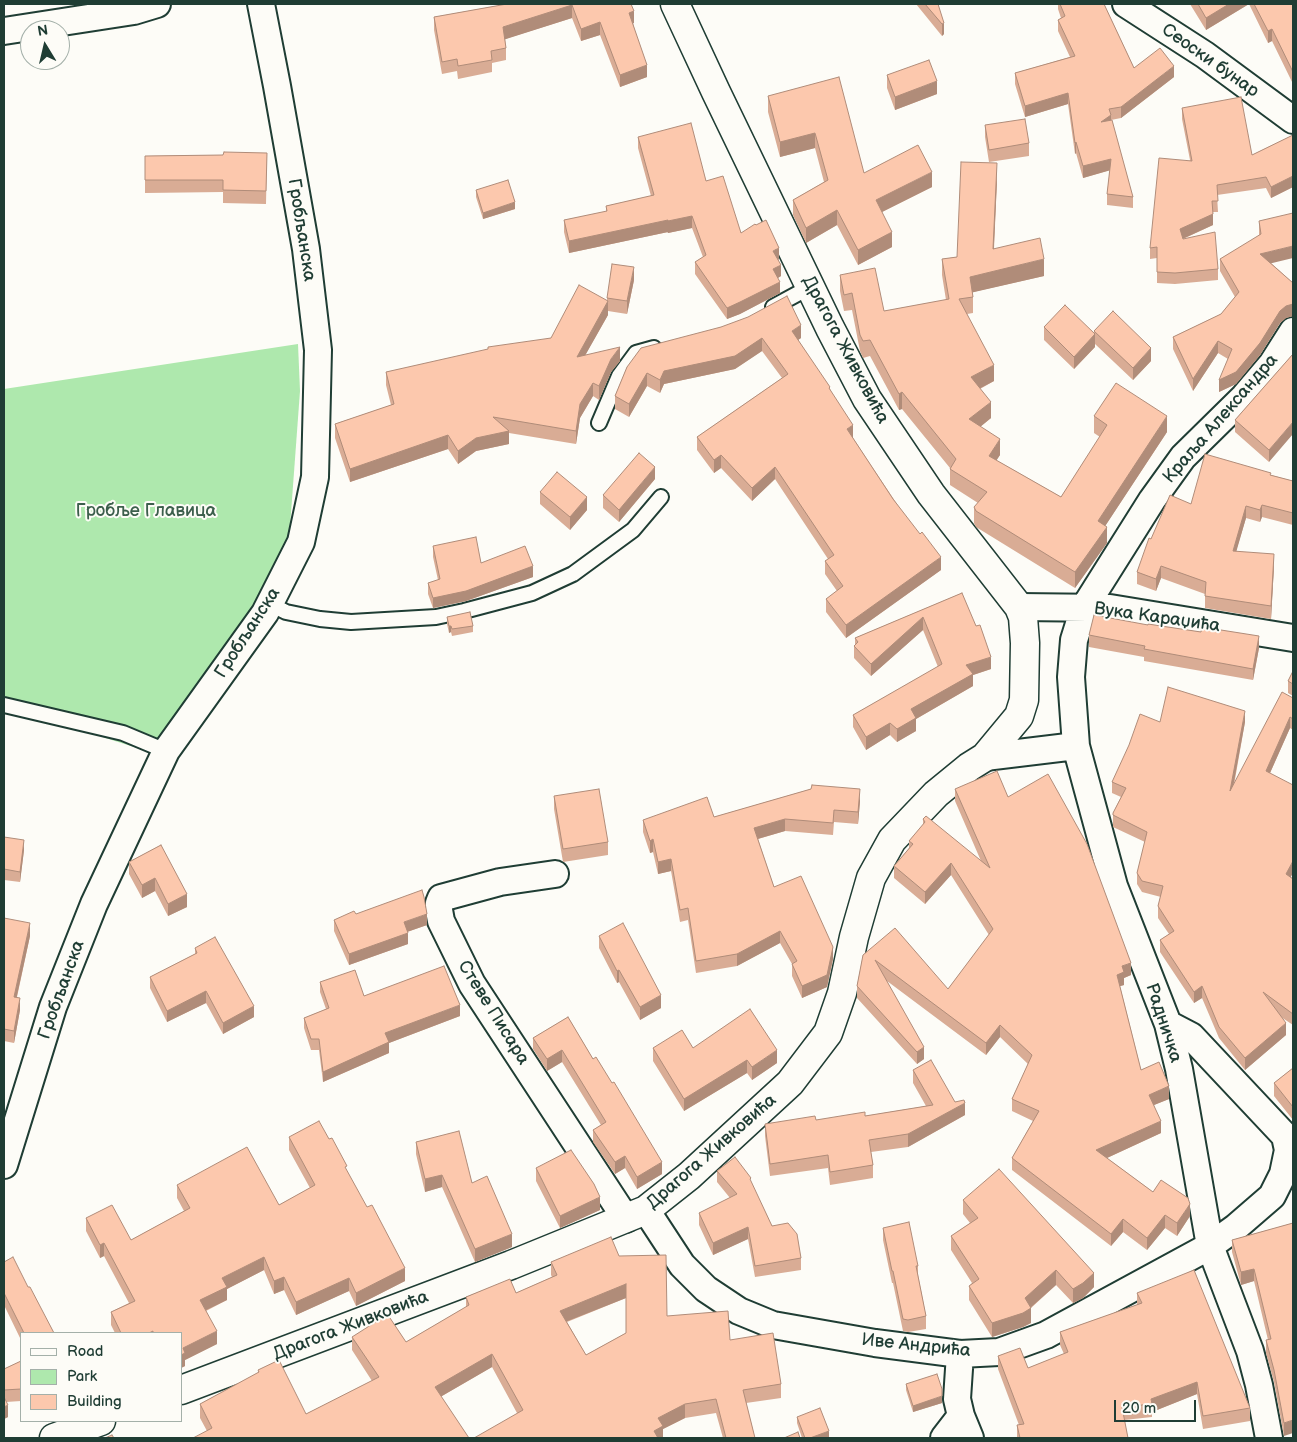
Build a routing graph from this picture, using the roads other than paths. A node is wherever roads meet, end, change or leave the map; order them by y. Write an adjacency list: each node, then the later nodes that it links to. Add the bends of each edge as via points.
1 (157, 4): 5 (street)
2 (261, 4): 13 (street, Гробљанска, via 306,249 318,350 314,477 301,542)
3 (675, 4): 7 (street, Драгога Живковића)
4 (1126, 4): 6 (street, Сеоски бунар, via 1205,55)
5 (4, 31)
6 (1293, 120)
7 (810, 287): 8 (lane); 14 (street, Драгога Живковића, via 867,399 931,494)
8 (761, 314)
9 (1293, 331): 15 (street, Краља Александра, via 1272,364 1244,397 1183,457)
10 (663, 346): 11 (lane, via 636,353 618,376)
11 (599, 423)
12 (661, 497): 13 (lane, via 633,530 573,574 532,592 490,604 436,617 351,622 286,612)
13 (270, 604): 19 (street, Гробљанска)
14 (1019, 607): 15 (street, Вука Караџића); 20 (street, Драгога Живковића, via 1025,643 1024,700 1019,716)
15 (1084, 608): 16 (street, Вука Караџића, via 1110,608); 18 (street, Радничка, via 1074,640 1070,677)
16 (1293, 638)
17 (4, 705): 19 (lane, via 123,733)
18 (1076, 746): 20 (street, Драгога Живковића); 22 (street, Радничка, via 1114,886)
19 (166, 751): 23 (street, Гробљанска, via 94,904 53,1007)
20 (985, 757): 24 (street, Драгога Живковића, via 936,794 892,840 870,878 842,993 828,1033 790,1083 689,1176)
21 (555, 874): 24 (street, Стеве Писара, via 500,882 442,898 439,910 472,984)
22 (1168, 1024): 25 (street, Радничка); 25 (street, Иве Андрића, via 1191,1036 1285,1136 1288,1150 1272,1196)
23 (4, 1166)
24 (636, 1214): 26 (street, Иве Андрића, via 706,1289 739,1311 773,1325); 27 (street, Драгога Живковића)
25 (1210, 1246): 26 (street, Иве Андрића, via 1046,1335 999,1352); 32 (street, Радничка, via 1250,1351)
26 (960, 1354): 29 (street, via 957,1399)
27 (182, 1390)
28 (98, 1422): 30 (street)
29 (965, 1427): 31 (street)
30 (54, 1438)
31 (944, 1438)
32 (1269, 1438)

